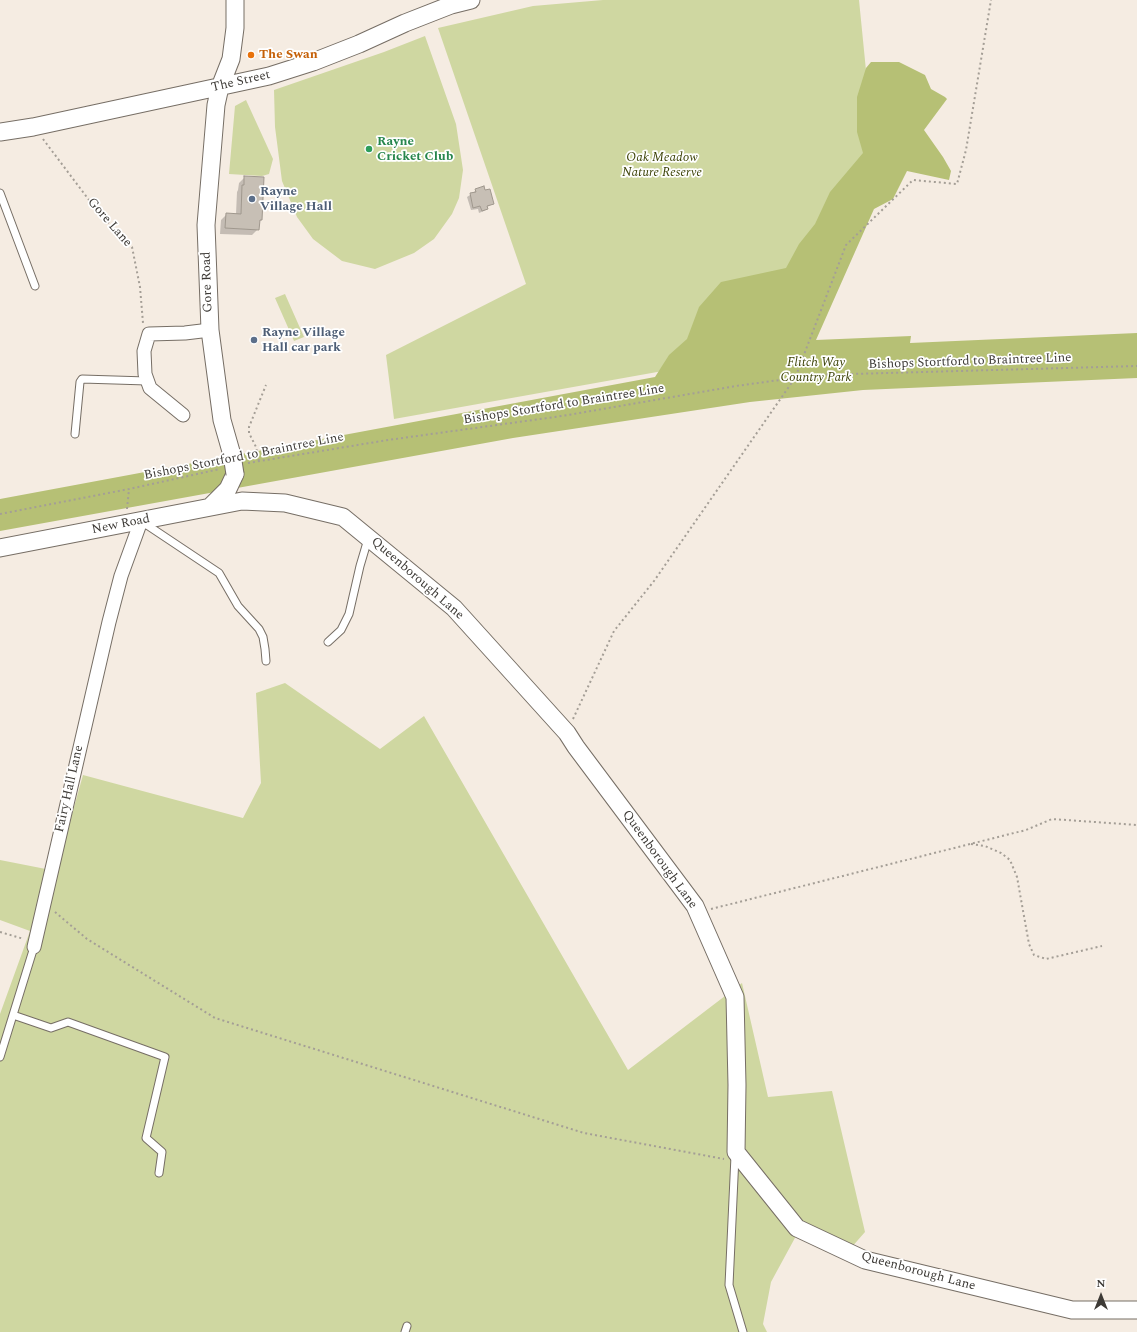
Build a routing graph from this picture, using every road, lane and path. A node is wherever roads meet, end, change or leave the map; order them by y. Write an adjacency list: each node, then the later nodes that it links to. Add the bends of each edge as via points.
1 (235, 0): 4 (street, Gore Road, via 231,59)
2 (471, 0): 4 (street, The Street, via 405,23 313,62 269,76)
3 (991, 0): 12 (path, via 966,150 957,184 914,180 846,245)
4 (220, 87): 5 (street, The Street); 9 (street, Gore Road, via 216,105 206,225)
5 (34, 127): 6 (street, The Street); 10 (path, Gore Lane, via 98,212 132,247 140,287 143,325)
6 (0, 132)
7 (0, 193): 8 (lane)
8 (35, 286)
9 (210, 330): 10 (street); 18 (street, Gore Road, via 222,420)
10 (149, 334): 13 (street, via 144,351)
11 (1137, 366): 12 (path, Bishops Stortford to Braintree Line)
12 (795, 378): 17 (path, Bishops Stortford to Braintree Line); 28 (path, via 654,581 614,631)
13 (147, 381): 15 (street, via 150,388); 16 (lane, via 82,379)
14 (266, 385): 17 (path, via 249,427)
15 (183, 415)
16 (75, 434)
17 (259, 461): 18 (path, Bishops Stortford to Braintree Line)
18 (233, 466): 19 (path, Bishops Stortford to Braintree Line); 20 (street, Gore Road); 21 (street, via 228,489)
19 (129, 489): 22 (path, Bishops Stortford to Braintree Line); 23 (path)
20 (250, 501): 21 (street, New Road); 24 (street, Queenborough Lane, via 285,503 342,517)
21 (211, 506): 23 (street, New Road)
22 (0, 514)
23 (133, 523): 25 (street, New Road); 27 (lane, via 219,573 238,606 263,636); 31 (street, Fairy Hall Lane)
24 (369, 537): 26 (lane, via 349,614 341,630); 28 (street, Queenborough Lane, via 454,608)
25 (0, 548)
26 (328, 642)
27 (266, 661)
28 (567, 733): 32 (street, Queenborough Lane)
29 (1137, 825): 30 (path, via 1052,819 1026,830)
30 (968, 844): 32 (path); 35 (path, via 986,846 1010,860 1017,877 1029,944 1034,956 1046,959)
31 (44, 903): 34 (street, Fairy Hall Lane); 38 (path, via 87,939 215,1018 584,1133)
32 (698, 912): 38 (street, Queenborough Lane, via 734,997 737,1085)
33 (0, 932): 34 (path)
34 (34, 944): 36 (lane, Fairy Hall Lane)
35 (1102, 946)
36 (13, 1015): 37 (lane, Fairy Hall Lane); 39 (lane, via 51,1028 68,1022 165,1057 146,1138 162,1152)
37 (0, 1057)
38 (735, 1156): 40 (street, Queenborough Lane, via 797,1228 865,1260 1072,1310); 41 (lane, via 729,1285)
39 (159, 1173)
40 (1137, 1310)
41 (743, 1332)

